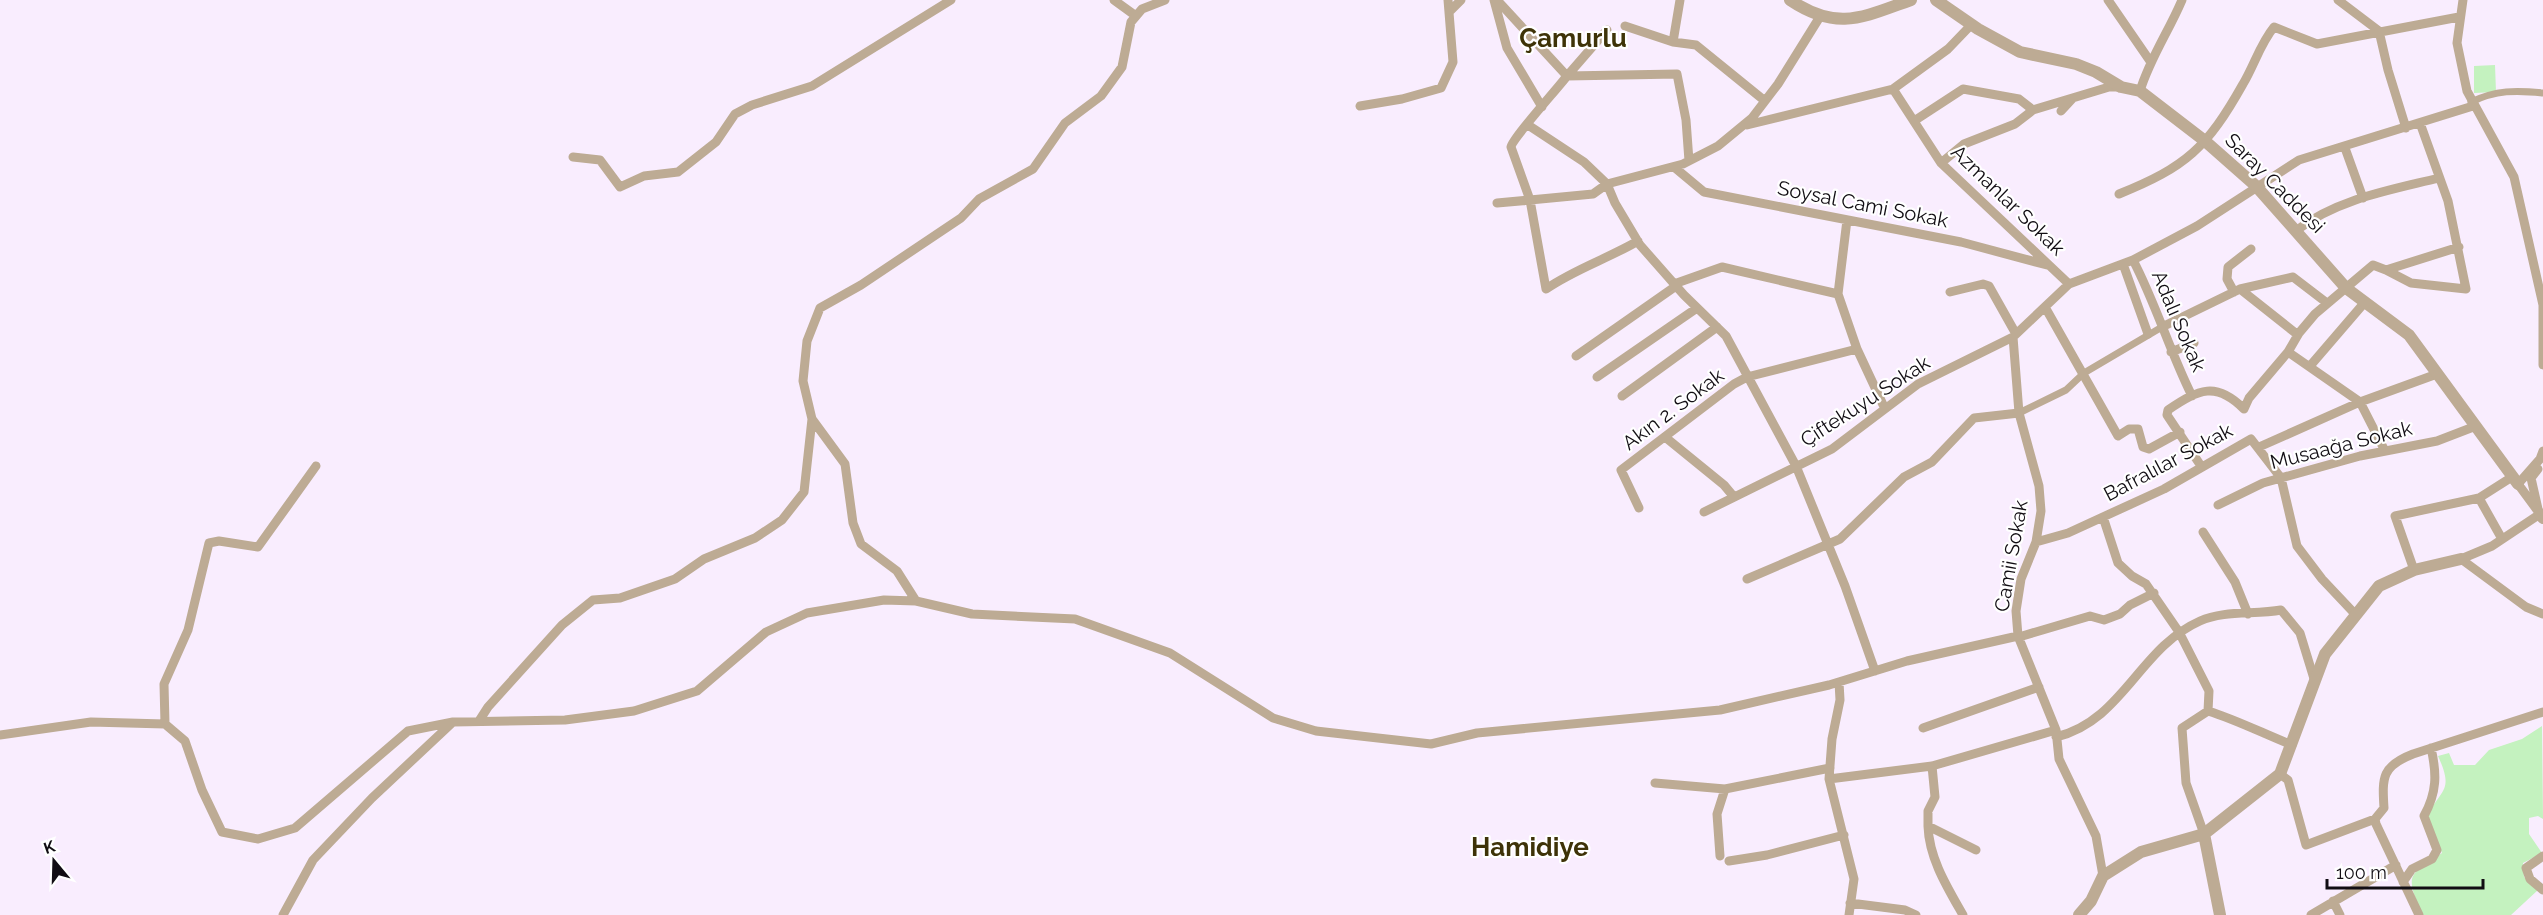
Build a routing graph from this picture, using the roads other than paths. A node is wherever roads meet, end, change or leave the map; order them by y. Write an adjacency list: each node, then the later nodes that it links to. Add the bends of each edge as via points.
1 (951, 0): 44 (street, via 812,86 735,114 716,142 678,172 644,176 620,187 600,160)
2 (1114, 0): 17 (street)
3 (1166, 0): 17 (street, via 1142,9)
4 (1448, 0): 15 (street)
5 (1461, 0): 15 (street)
6 (1496, 0): 25 (street); 34 (street, via 1507,48)
7 (1680, 0): 23 (street)
8 (1790, 0): 16 (street)
9 (1911, 0): 16 (street, via 1879,14 1839,20)
10 (1936, 0): 19 (street, Saray Caddesi)
11 (2108, 0): 24 (street)
12 (2182, 0): 24 (street, via 2166,37)
13 (2338, 0): 22 (street)
14 (2463, 0): 18 (street)
15 (1450, 11): 33 (street, via 1453,62 1441,88)
16 (1821, 15): 31 (street)
17 (1136, 16): 96 (street, via 1131,22 1122,68 1101,96 1065,123 1033,169 979,199 961,218 861,285 819,308 807,341 803,381)
18 (2459, 17): 22 (street); 32 (street, via 2457,44)
19 (1972, 24): 26 (street, Saray Caddesi, via 2020,52 2076,64); 27 (street, via 1948,49)
20 (1625, 26): 23 (street)
21 (1607, 30): 25 (street)
22 (2379, 31): 41 (street); 42 (street, via 2317,44 2274,27 2223,118)
23 (1673, 42): 31 (street, via 1696,45)
24 (2150, 61): 28 (street)
25 (1567, 76): 34 (street); 45 (street, via 1677,74)
26 (2121, 87): 28 (street, Saray Caddesi); 30 (street)
27 (1893, 89): 37 (street, Azmanlar Sokak); 40 (street)
28 (2140, 91): 42 (street, Saray Caddesi)
29 (2543, 93): 32 (street, via 2509,90 2487,94)
30 (2073, 98): 35 (street); 36 (street)
31 (1765, 101): 40 (street)
32 (2472, 104): 38 (street, Çiftekuyu Sokak); 72 (street, via 2492,132 2514,177)
33 (1360, 106)
34 (1542, 107): 39 (street)
35 (2033, 110): 37 (street, via 2019,99 1963,89); 46 (street, via 2015,124 1964,144)
36 (2061, 111)
37 (1914, 121): 46 (street, Azmanlar Sokak)
38 (2420, 123): 41 (street, Çiftekuyu Sokak); 48 (street)
39 (1528, 125): 49 (street, via 1584,162); 53 (street, via 1511,147)
40 (1741, 127): 45 (street, via 1718,146)
41 (2406, 128): 43 (street, Çiftekuyu Sokak)
42 (2205, 141): 50 (street, Saray Caddesi); 51 (street, via 2165,174)
43 (2345, 148): 50 (street, Çiftekuyu Sokak, via 2300,160); 52 (street)
44 (573, 158)
45 (1689, 161): 47 (street)
46 (1941, 163): 62 (street, Azmanlar Sokak)
47 (1674, 167): 49 (street); 55 (street, Soysal Cami Sokak, via 1704,192)
48 (2439, 177): 52 (street); 58 (street)
49 (1607, 184): 53 (street, via 1593,194); 57 (street)
50 (2256, 186): 56 (street, Saray Caddesi); 60 (street, Çiftekuyu Sokak, via 2198,226)
51 (2119, 194)
52 (2363, 198): 56 (street, via 2320,214)
53 (1530, 200): 54 (street); 57 (street, via 1546,289 1571,271 1596,264)
54 (1497, 203)
55 (1847, 220): 62 (street, Soysal Cami Sokak, via 1961,242); 69 (street)
56 (2297, 230): 66 (street, Saray Caddesi)
57 (1638, 241): 65 (street)
58 (2459, 247): 63 (street); 63 (street, via 2466,289 2410,284)
59 (2251, 249): 67 (street, via 2228,267 2227,279)
60 (2133, 260): 61 (street, Çiftekuyu Sokak); 76 (street, Adalı Sokak)
61 (2123, 264): 64 (street, Çiftekuyu Sokak); 77 (street)
62 (2051, 266): 64 (street, Azmanlar Sokak)
63 (2386, 270): 66 (street, via 2373,265)
64 (2068, 284): 73 (street, Çiftekuyu Sokak)
65 (1675, 285): 69 (street, via 1722,267); 74 (street); 84 (street)
66 (2346, 288): 70 (street, Saray Caddesi); 71 (street)
67 (2237, 290): 71 (street, via 2293,277); 76 (street); 78 (street)
68 (1950, 292): 79 (street, via 1989,286)
69 (1838, 294): 81 (street)
70 (2365, 302): 86 (street); 88 (street, Saray Caddesi, via 2409,335)
71 (2327, 303): 78 (street)
72 (2543, 304): 85 (street)
73 (2045, 307): 79 (street, Çiftekuyu Sokak); 87 (street)
74 (1697, 308): 75 (street); 89 (street)
75 (1717, 327): 90 (street, via 1726,336); 91 (street)
76 (2162, 327): 77 (street); 82 (street, Adalı Sokak)
77 (2148, 334): 87 (street)
78 (2298, 335): 83 (street)
79 (2015, 336): 94 (street, Çiftekuyu Sokak, via 1918,384); 95 (street, Camii Sokak)
80 (2194, 343): 82 (street)
81 (1857, 349): 90 (street, Akın 2. Sokak); 94 (street)
82 (2171, 352): 92 (street, Adalı Sokak)
83 (2288, 352): 86 (street); 92 (street, via 2244,409 2230,395 2204,390)
84 (1576, 356)
85 (2543, 365)
86 (2310, 366): 93 (street)
87 (2084, 373): 95 (street, via 2066,390); 98 (street, via 2118,436 2138,429 2143,447 2149,449)
88 (2437, 374): 93 (street); 97 (street, Saray Caddesi)
89 (1597, 377)
90 (1747, 377): 99 (street, Akın 2. Sokak); 105 (street)
91 (1622, 396)
92 (2192, 396): 98 (street, via 2168,410 2167,415)
93 (2360, 402): 100 (street); 101 (street)
94 (1885, 409): 105 (street, Çiftekuyu Sokak, via 1853,435)
95 (2019, 413): 118 (street, Camii Sokak, via 2039,486 2041,511); 119 (street, via 1974,418 1932,462 1904,477 1840,539)
96 (812, 419): 124 (street, via 845,464 853,523 861,544 897,571); 136 (street, via 804,492 782,520 755,537 704,559 675,579 620,598 593,600 562,625)
97 (2476, 426): 101 (street, Musaağa Sokak, via 2437,441); 108 (street, Saray Caddesi)
98 (2180, 432): 106 (street)
99 (1665, 436): 109 (street, via 1724,484); 112 (street, Akın 2. Sokak, via 1621,470)
100 (2259, 447): 106 (street, Bafralılar Sokak, via 2251,439); 107 (street)
101 (2385, 451): 107 (street, Musaağa Sokak)
102 (2543, 451): 108 (street, via 2540,459)
103 (2543, 464): 114 (street, via 2531,478)
104 (316, 466): 138 (street, via 258,547 209,543 188,630 164,684)
105 (1796, 466): 109 (street, Çiftekuyu Sokak); 119 (street)
106 (2201, 466): 115 (street, Bafralılar Sokak, via 2164,489)
107 (2281, 478): 111 (street, Musaağa Sokak, via 2245,490); 126 (street, via 2297,546)
108 (2515, 481): 110 (street); 114 (street)
109 (1734, 497): 113 (street, Çiftekuyu Sokak)
110 (2479, 498): 117 (street); 121 (street, via 2395,516)
111 (2218, 505)
112 (1639, 508)
113 (1704, 512)
114 (2541, 516): 117 (street)
115 (2103, 517): 118 (street, Bafralılar Sokak); 123 (street, via 2118,563)
116 (2203, 532): 125 (street, via 2235,582)
117 (2502, 539): 120 (street)
118 (2036, 542): 129 (street, Camii Sokak, via 2021,579 2016,611)
119 (1828, 544): 122 (street); 130 (street)
120 (2460, 559): 121 (street); 127 (street)
121 (2414, 570): 126 (street, via 2379,586)
122 (1748, 579)
123 (2154, 593): 128 (street); 129 (street, via 2104,621 2090,616)
124 (916, 601): 131 (street, via 972,614 1075,619 1170,653 1273,718 1316,731 1431,744 1543,725 1720,710); 136 (street, via 884,600 807,613 766,632 697,691 634,711 565,720)
125 (2248, 614): 128 (street, via 2202,620); 132 (street, via 2281,610 2291,620 2300,633)
126 (2355, 614): 132 (street, via 2325,654)
127 (2543, 614)
128 (2179, 632): 134 (street, via 2209,691); 140 (street, via 2160,646 2097,718 2073,733)
129 (2018, 637): 130 (street); 133 (street, Camii Sokak)
130 (1875, 671): 131 (street)
131 (1839, 682): 145 (street)
132 (2315, 682): 142 (street)
133 (2038, 687): 139 (street); 140 (street, Camii Sokak)
134 (2208, 711): 142 (street); 152 (street, via 2182,728 2186,783)
135 (2542, 714): 143 (street)
136 (479, 721): 137 (street)
137 (453, 722): 138 (street, via 408,731 296,828 258,839 222,832 185,741); 162 (street, via 313,860)
138 (165, 724): 141 (street, via 91,722)
139 (1923, 728)
140 (2056, 733): 144 (street); 157 (street, Camii Sokak, via 2059,759 2096,836)
141 (0, 735)
142 (2292, 745): 146 (street)
143 (2431, 748): 150 (street, via 2394,761 2382,783 2384,808); 158 (street, via 2437,773 2433,799 2424,816 2437,850 2432,859 2412,869)
144 (1932, 766): 147 (street); 151 (street, via 1935,797 1928,811)
145 (1830, 768): 147 (street); 149 (street)
146 (2280, 774): 150 (street, via 2288,780 2306,845); 152 (street)
147 (1829, 779): 153 (street)
148 (1655, 783): 149 (street)
149 (1725, 789): 153 (street, via 1717,814 1724,859 1767,855)
150 (2375, 819): 156 (street)
151 (1928, 826): 154 (street); 165 (street, via 1929,843 1941,874)
152 (2205, 834): 157 (street, via 2141,852); 167 (street)
153 (1844, 835): 161 (street, via 1854,879)
154 (1976, 850)
155 (2543, 856): 159 (street, via 2526,868 2530,879)
156 (2396, 865): 158 (street); 160 (street)
157 (2103, 876): 166 (street)
158 (2403, 882): 170 (street)
159 (2543, 890)
160 (2333, 901): 168 (street); 169 (street)
161 (1850, 903): 163 (street); 164 (street)
162 (283, 915)
163 (1849, 915)
164 (1916, 915)
165 (1963, 915)
166 (2079, 915)
167 (2220, 915)
168 (2311, 915)
169 (2340, 915)
170 (2419, 915)

